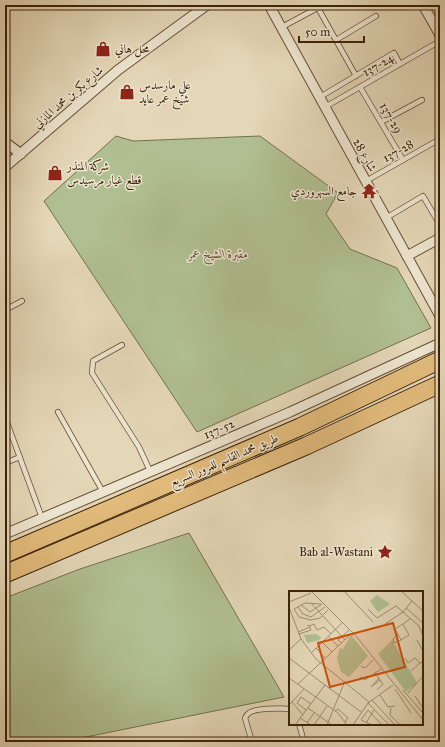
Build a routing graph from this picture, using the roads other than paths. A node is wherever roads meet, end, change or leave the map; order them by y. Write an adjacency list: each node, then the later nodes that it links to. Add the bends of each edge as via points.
1 (207, 5): 20 (street, شارع بكر بن محمد المازني, via 118,70)
2 (269, 5): 7 (street, شارع 28)
3 (323, 5): 5 (lane)
4 (423, 5): 8 (street)
5 (318, 8): 7 (lane); 9 (lane)
6 (376, 16): 9 (lane)
7 (282, 27): 14 (street, شارع 28)
8 (440, 35)
9 (336, 40): 12 (lane)
10 (440, 41): 11 (lane, 137-24)
11 (400, 64): 12 (lane, via 394,53); 13 (lane, 137-24)
12 (356, 76): 14 (lane)
13 (360, 87): 16 (lane, 137-24); 17 (lane, 137-29)
14 (320, 97): 16 (street, شارع 28)
15 (422, 100): 17 (lane)
16 (325, 107): 23 (street, شارع 28)
17 (382, 122): 21 (lane, 137-29)
18 (440, 139): 21 (lane, 137-28)
19 (5, 142): 20 (street)
20 (21, 154): 22 (street, شارع بكر بن محمد المازني)
21 (403, 160): 23 (lane, 137-28)
22 (5, 167)
23 (366, 181): 24 (street, شارع 28)
24 (386, 218): 25 (lane, via 423,196); 27 (street, شارع 28)
25 (440, 225)
26 (440, 238): 27 (street)
27 (407, 256): 30 (street, شارع 28)
28 (22, 301): 29 (lane)
29 (5, 310)
30 (440, 316)
31 (440, 343): 39 (street, 137-52, via 290,412)
32 (122, 345): 39 (lane, via 93,361 92,373 139,447)
33 (440, 360): 43 (highway, طريق محمد القاسم للمرور السريع, via 300,427)
34 (440, 384): 44 (highway, طريق محمد القاسم للمرور السريع, via 306,446)
35 (58, 412): 40 (lane)
36 (5, 417): 37 (lane)
37 (20, 457): 38 (lane); 41 (lane)
38 (5, 463)
39 (150, 471): 40 (street, 137-52)
40 (103, 492): 41 (street, 137-52)
41 (42, 518): 42 (street, 137-52)
42 (5, 534)
43 (5, 554)
44 (5, 574)
45 (289, 709): 47 (lane, via 248,713 245,718)
46 (299, 725): 48 (lane)
47 (252, 742)
48 (304, 742)

